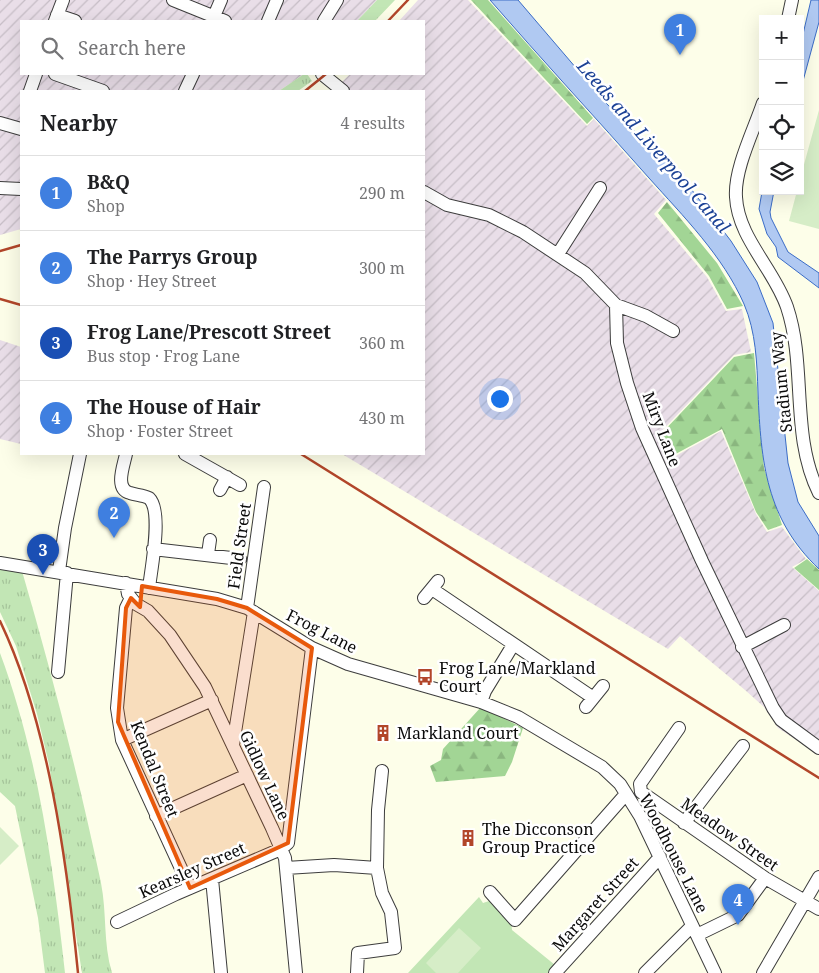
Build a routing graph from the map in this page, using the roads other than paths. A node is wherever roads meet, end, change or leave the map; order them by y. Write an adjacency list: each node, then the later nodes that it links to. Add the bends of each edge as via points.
1 (63, 0): 8 (street)
2 (173, 0): 10 (street)
3 (221, 0): 10 (street)
4 (277, 0): 11 (street)
5 (337, 0): 12 (street)
6 (792, 0): 7 (street)
7 (789, 15)
8 (56, 18): 9 (street)
9 (69, 20)
10 (217, 20)
11 (268, 20)
12 (325, 20)
13 (36, 75): 17 (street)
14 (58, 75): 18 (street)
15 (192, 75): 19 (street)
16 (323, 75): 20 (street)
17 (30, 90)
18 (100, 90)
19 (185, 90)
20 (342, 90)
21 (762, 105): 38 (street, Stadium Way, via 737,179 737,207 746,232 773,276 787,307 795,346 804,448)
22 (0, 123): 23 (street)
23 (20, 125)
24 (600, 188): 28 (street)
25 (1, 189): 26 (street)
26 (20, 189)
27 (425, 193): 28 (street, via 447,205 489,215)
28 (558, 254): 29 (street, via 584,273)
29 (616, 305): 30 (street); 53 (street, Miry Lane, via 617,343 642,428)
30 (673, 331)
31 (80, 455): 44 (street, via 66,524)
32 (126, 455): 40 (street, Gidlow Lane, via 122,487 126,492 147,497 155,507)
33 (187, 455): 34 (street)
34 (227, 478): 35 (street); 37 (street)
35 (240, 485)
36 (264, 487): 49 (street, Field Street)
37 (220, 490)
38 (819, 493)
39 (210, 540): 41 (street)
40 (153, 549): 41 (street); 46 (street, Gidlow Lane)
41 (208, 554): 42 (street)
42 (240, 559)
43 (0, 563): 44 (street, Frog Lane)
44 (63, 572): 45 (street, Frog Lane); 55 (street)
45 (126, 583): 46 (street, Frog Lane); 48 (street, via 126,592)
46 (145, 587): 49 (street, Frog Lane, via 217,599); 50 (street, Gidlow Lane, via 143,597)
47 (431, 590): 52 (street)
48 (131, 598): 50 (street, Gidlow Lane); 60 (street, Kendal Street, via 126,608 117,708)
49 (250, 610): 54 (street, Frog Lane); 61 (street, Field Street)
50 (148, 611): 57 (street, Gidlow Lane, via 170,635)
51 (784, 625): 53 (street)
52 (513, 645): 56 (street, via 589,702); 58 (street, via 485,691)
53 (742, 647): 63 (street, Miry Lane, via 781,720)
54 (312, 648): 58 (street, Frog Lane, via 348,664); 70 (street, via 292,823 288,843)
55 (58, 672)
56 (604, 686)
57 (212, 700): 60 (street); 61 (street, Gidlow Lane)
58 (482, 702): 66 (street, Frog Lane, via 518,718)
59 (679, 728): 69 (street, Meadow Street, via 639,788)
60 (122, 740): 68 (street, Kendal Street)
61 (233, 745): 65 (street, Gidlow Lane)
62 (742, 746): 69 (street)
63 (819, 748)
64 (382, 772): 73 (street)
65 (247, 775): 68 (street); 70 (street, Gidlow Lane)
66 (613, 776): 67 (street, Woodhouse Lane)
67 (626, 794): 71 (street, Woodhouse Lane); 78 (street, via 515,920)
68 (156, 816): 77 (street, Kendal Street)
69 (684, 823): 75 (street, Meadow Street)
70 (281, 849): 72 (street, Gidlow Lane); 76 (street, Kearsley Street)
71 (660, 857): 82 (street, Woodhouse Lane); 86 (street, Margaret Street)
72 (286, 868): 73 (street); 84 (street, Gidlow Lane)
73 (377, 868): 85 (street, via 382,893 391,912 395,948 358,953)
74 (819, 877): 79 (street)
75 (765, 878): 79 (street, Meadow Street); 82 (street, via 738,915)
76 (212, 879): 77 (street, Kearsley Street); 83 (street)
77 (190, 888): 81 (street, Kearsley Street)
78 (490, 892)
79 (806, 902): 80 (street, Meadow Street); 89 (street)
80 (819, 909)
81 (117, 922)
82 (695, 930): 87 (street); 88 (street, Woodhouse Lane)
83 (221, 973)
84 (296, 973)
85 (357, 973)
86 (555, 973)
87 (645, 973)
88 (715, 973)
89 (763, 973)

